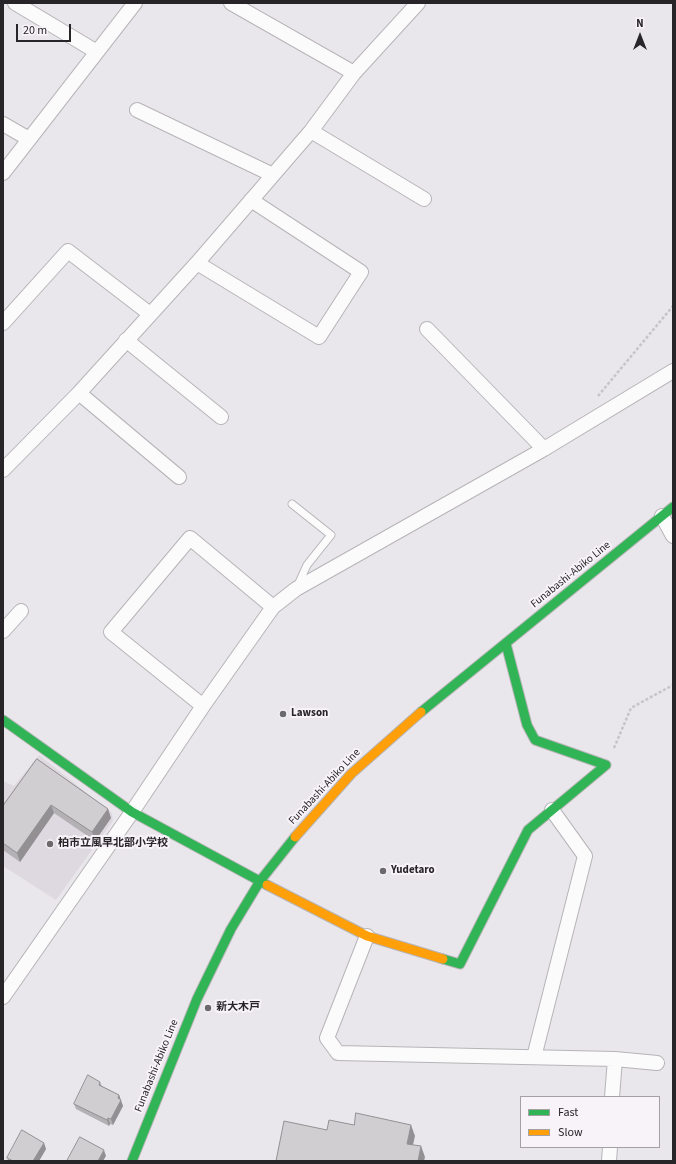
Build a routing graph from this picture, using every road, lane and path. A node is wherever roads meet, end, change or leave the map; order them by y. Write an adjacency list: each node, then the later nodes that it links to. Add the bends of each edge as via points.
1 (15, 3): 5 (street)
2 (135, 3): 5 (street)
3 (231, 3): 6 (street)
4 (418, 3): 6 (street)
5 (97, 52): 10 (street)
6 (354, 74): 9 (street)
7 (137, 110): 12 (street)
8 (3, 124): 10 (street)
9 (311, 131): 12 (street); 13 (street)
10 (29, 139): 11 (street)
11 (3, 173)
12 (273, 175): 14 (street)
13 (424, 199)
14 (251, 200): 15 (street); 15 (street, via 361,272 319,337)
15 (197, 263): 17 (street)
16 (673, 306): 23 (path)
17 (150, 314): 18 (street, via 68,252); 20 (street)
18 (3, 324)
19 (427, 329): 25 (street)
20 (126, 340): 22 (street); 24 (street)
21 (673, 371): 25 (street)
22 (79, 393): 26 (street); 27 (street)
23 (595, 400)
24 (221, 417)
25 (544, 449): 31 (street)
26 (3, 470)
27 (179, 477)
28 (292, 504): 31 (lane, via 331,535 307,565)
29 (668, 511): 30 (street); 35 (street, Funabashi-Abiko Line)
30 (673, 536)
31 (296, 589): 32 (street)
32 (273, 608): 37 (street); 37 (street, via 190,538 111,632)
33 (21, 610): 34 (street)
34 (3, 631)
35 (506, 644): 39 (street, via 527,725 535,740); 42 (street, Funabashi-Abiko Line, via 446,691 351,774 310,819)
36 (673, 685): 39 (path, via 631,708)
37 (203, 706): 41 (street)
38 (3, 720): 41 (street)
39 (606, 765): 40 (street)
40 (552, 810): 43 (street, via 528,830 460,964); 45 (street, via 585,856)
41 (132, 812): 42 (street); 44 (street)
42 (260, 881): 43 (street); 50 (street, Funabashi-Abiko Line, via 231,929 197,999)
43 (367, 936): 45 (street, via 327,1038 338,1053)
44 (3, 997)
45 (534, 1057): 46 (street)
46 (614, 1059): 47 (street); 48 (street)
47 (658, 1063)
48 (612, 1096)
49 (610, 1148): 51 (street)
50 (132, 1161)
51 (609, 1161)

